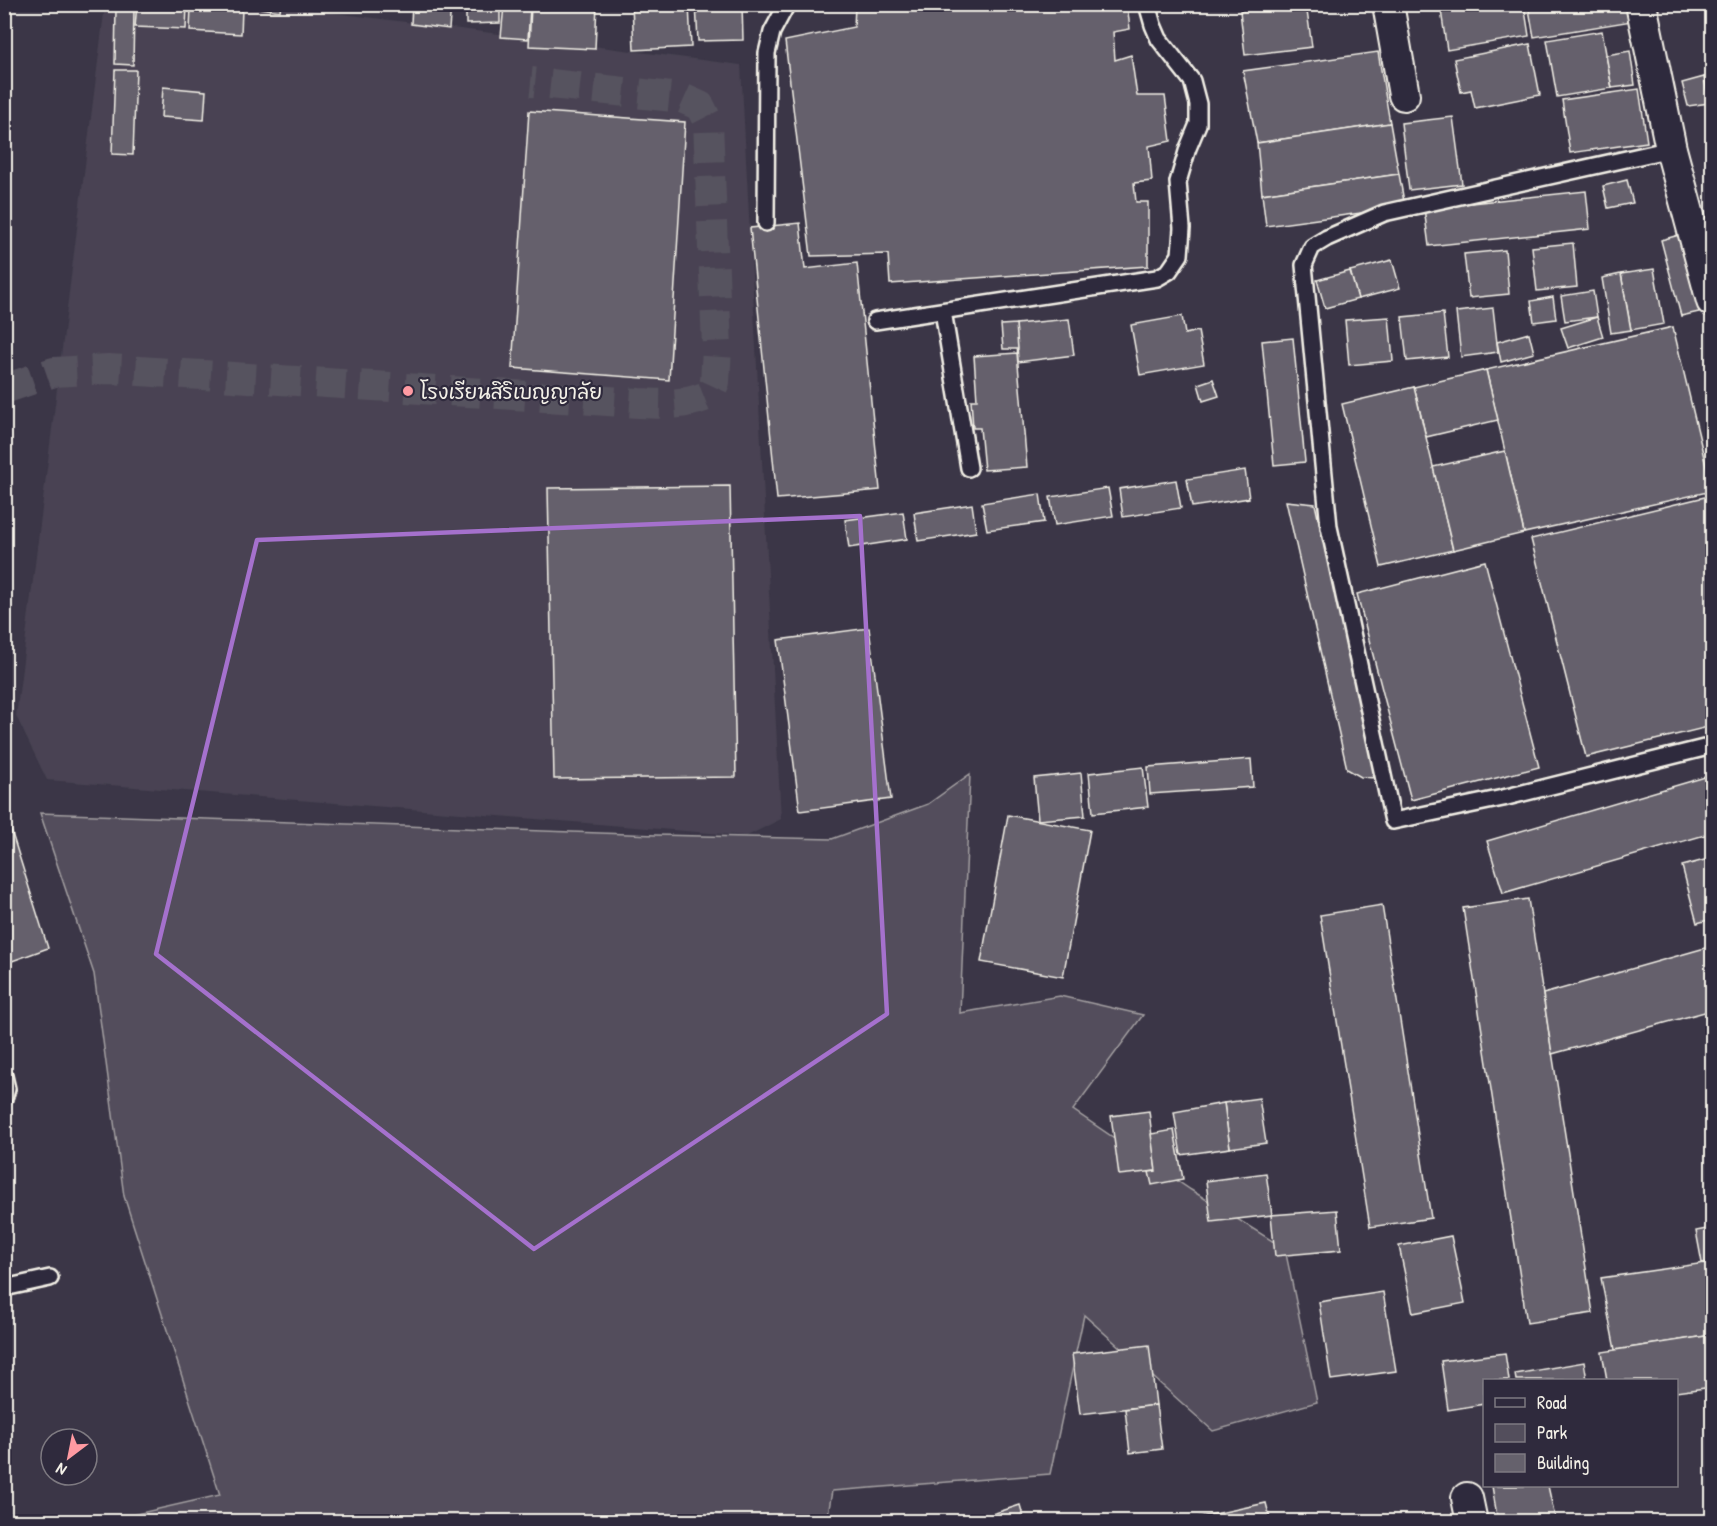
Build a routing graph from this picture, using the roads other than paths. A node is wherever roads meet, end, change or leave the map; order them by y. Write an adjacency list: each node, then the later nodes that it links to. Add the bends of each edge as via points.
1 (788, 4): 7 (lane, via 772,32 767,53)
2 (1147, 4): 10 (lane, via 1160,39 1192,81 1198,104 1198,124 1178,182 1180,255 1169,271 1157,278)
3 (1388, 4): 5 (street)
4 (1641, 4): 6 (street)
5 (1404, 95)
6 (1671, 149): 8 (street); 13 (lane, via 1384,213 1312,247 1304,265 1329,527 1393,821)
7 (766, 223)
8 (1704, 235): 9 (street)
9 (1713, 301)
10 (943, 311): 11 (lane); 12 (lane)
11 (875, 321)
12 (969, 468)
13 (1713, 746)
14 (4, 1076): 15 (lane)
15 (4, 1098)
16 (50, 1278): 17 (lane)
17 (4, 1288)

